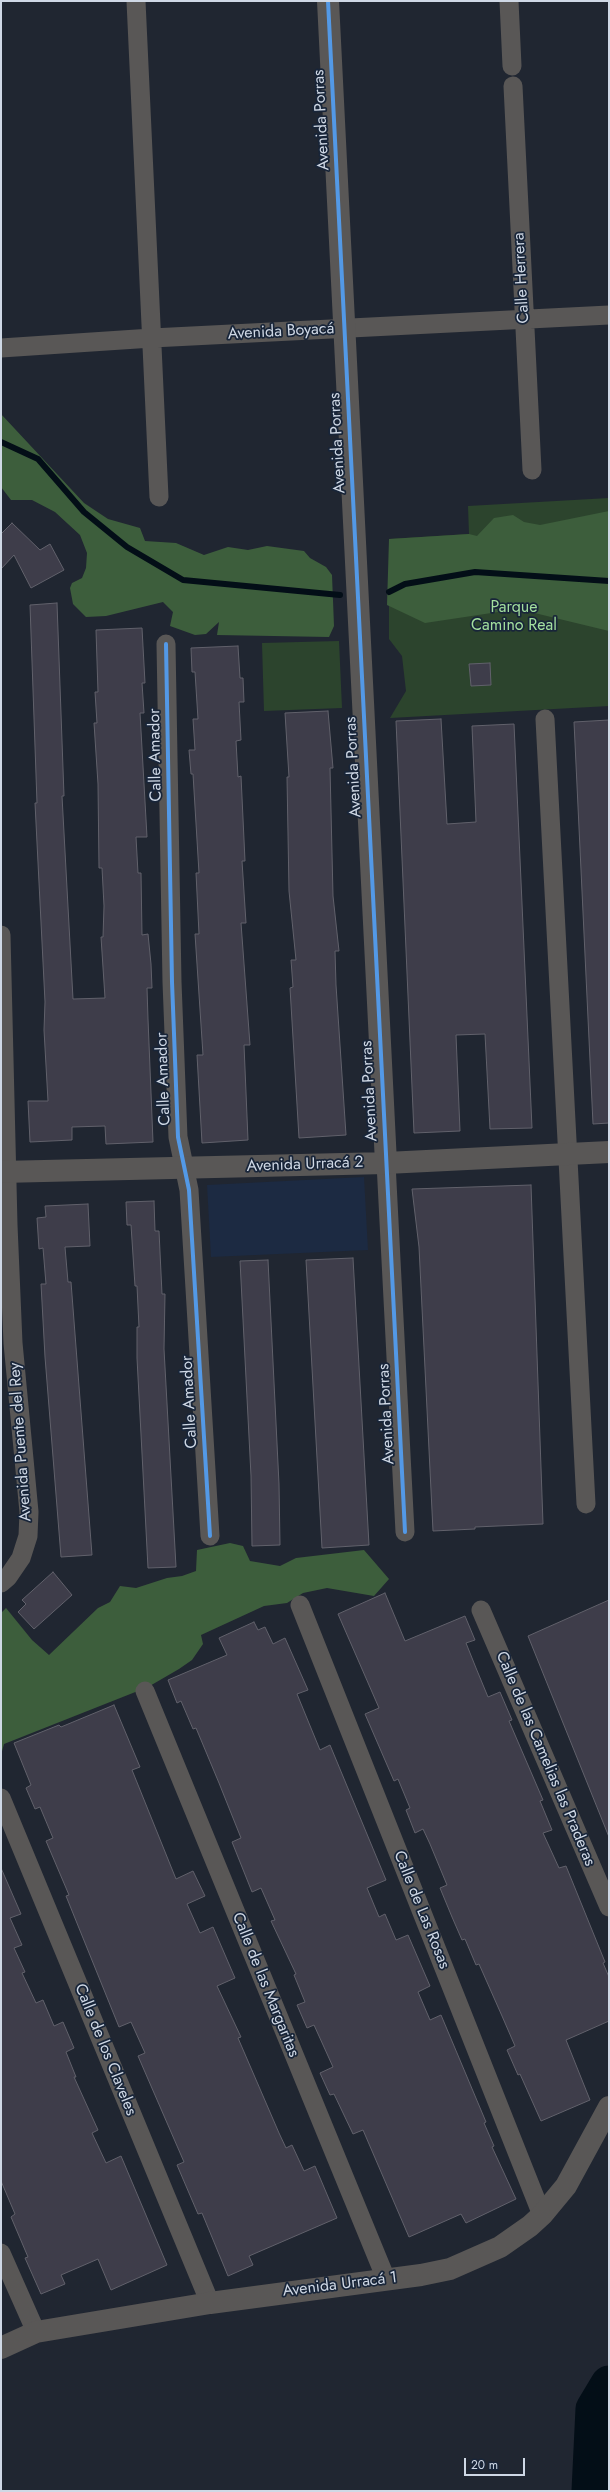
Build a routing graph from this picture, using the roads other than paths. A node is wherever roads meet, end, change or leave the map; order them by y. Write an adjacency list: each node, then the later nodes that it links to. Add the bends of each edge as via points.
1 (136, 1): 9 (street)
2 (328, 1): 8 (street, Avenida Porras)
3 (509, 1): 4 (street)
4 (512, 66)
5 (513, 86): 7 (street, Calle Herrera)
6 (609, 315): 7 (street, Avenida Boyacá)
7 (524, 320): 8 (street, Avenida Boyacá); 11 (street, Calle Herrera)
8 (344, 329): 9 (street, Avenida Boyacá); 19 (street, Avenida Porras)
9 (152, 338): 10 (street, Avenida Boyacá); 12 (street)
10 (1, 348)
11 (532, 470)
12 (159, 497)
13 (166, 644): 20 (street, Calle Amador, via 172,982 178,1137)
14 (545, 719): 18 (street)
15 (1, 935): 16 (street, Avenida Puente del Rey)
16 (2, 1003): 21 (street, Avenida Puente del Rey)
17 (609, 1152): 18 (street, Avenida Urracá 2)
18 (566, 1154): 19 (street, Avenida Urracá 2); 23 (street)
19 (386, 1163): 20 (street, Avenida Urracá 2); 24 (street, Avenida Porras)
20 (184, 1168): 21 (street, Avenida Urracá 2); 25 (street, Calle Amador, via 190,1190)
21 (3, 1172): 22 (street, Avenida Puente del Rey)
22 (7, 1344): 26 (street, Avenida Puente del Rey, via 29,1512 28,1536 21,1558)
23 (586, 1504)
24 (405, 1532)
25 (210, 1536)
26 (1, 1583)
27 (300, 1605): 33 (street, Calle de Las Rosas)
28 (481, 1610): 31 (street, Calle de las Camelias las Praderas)
29 (145, 1692): 35 (street, Calle de las Margaritas)
30 (1, 1798): 36 (street, Calle de los Claveles)
31 (609, 1907)
32 (609, 2108): 33 (street, Avenida Urracá 1, via 566,2186)
33 (542, 2215): 35 (street, Avenida Urracá 1, via 500,2247 450,2269)
34 (1, 2253): 37 (street)
35 (386, 2279): 36 (street, Avenida Urracá 1)
36 (210, 2303): 37 (street, Avenida Urracá 1)
37 (36, 2332): 38 (street, Avenida Urracá 1)
38 (1, 2348)

